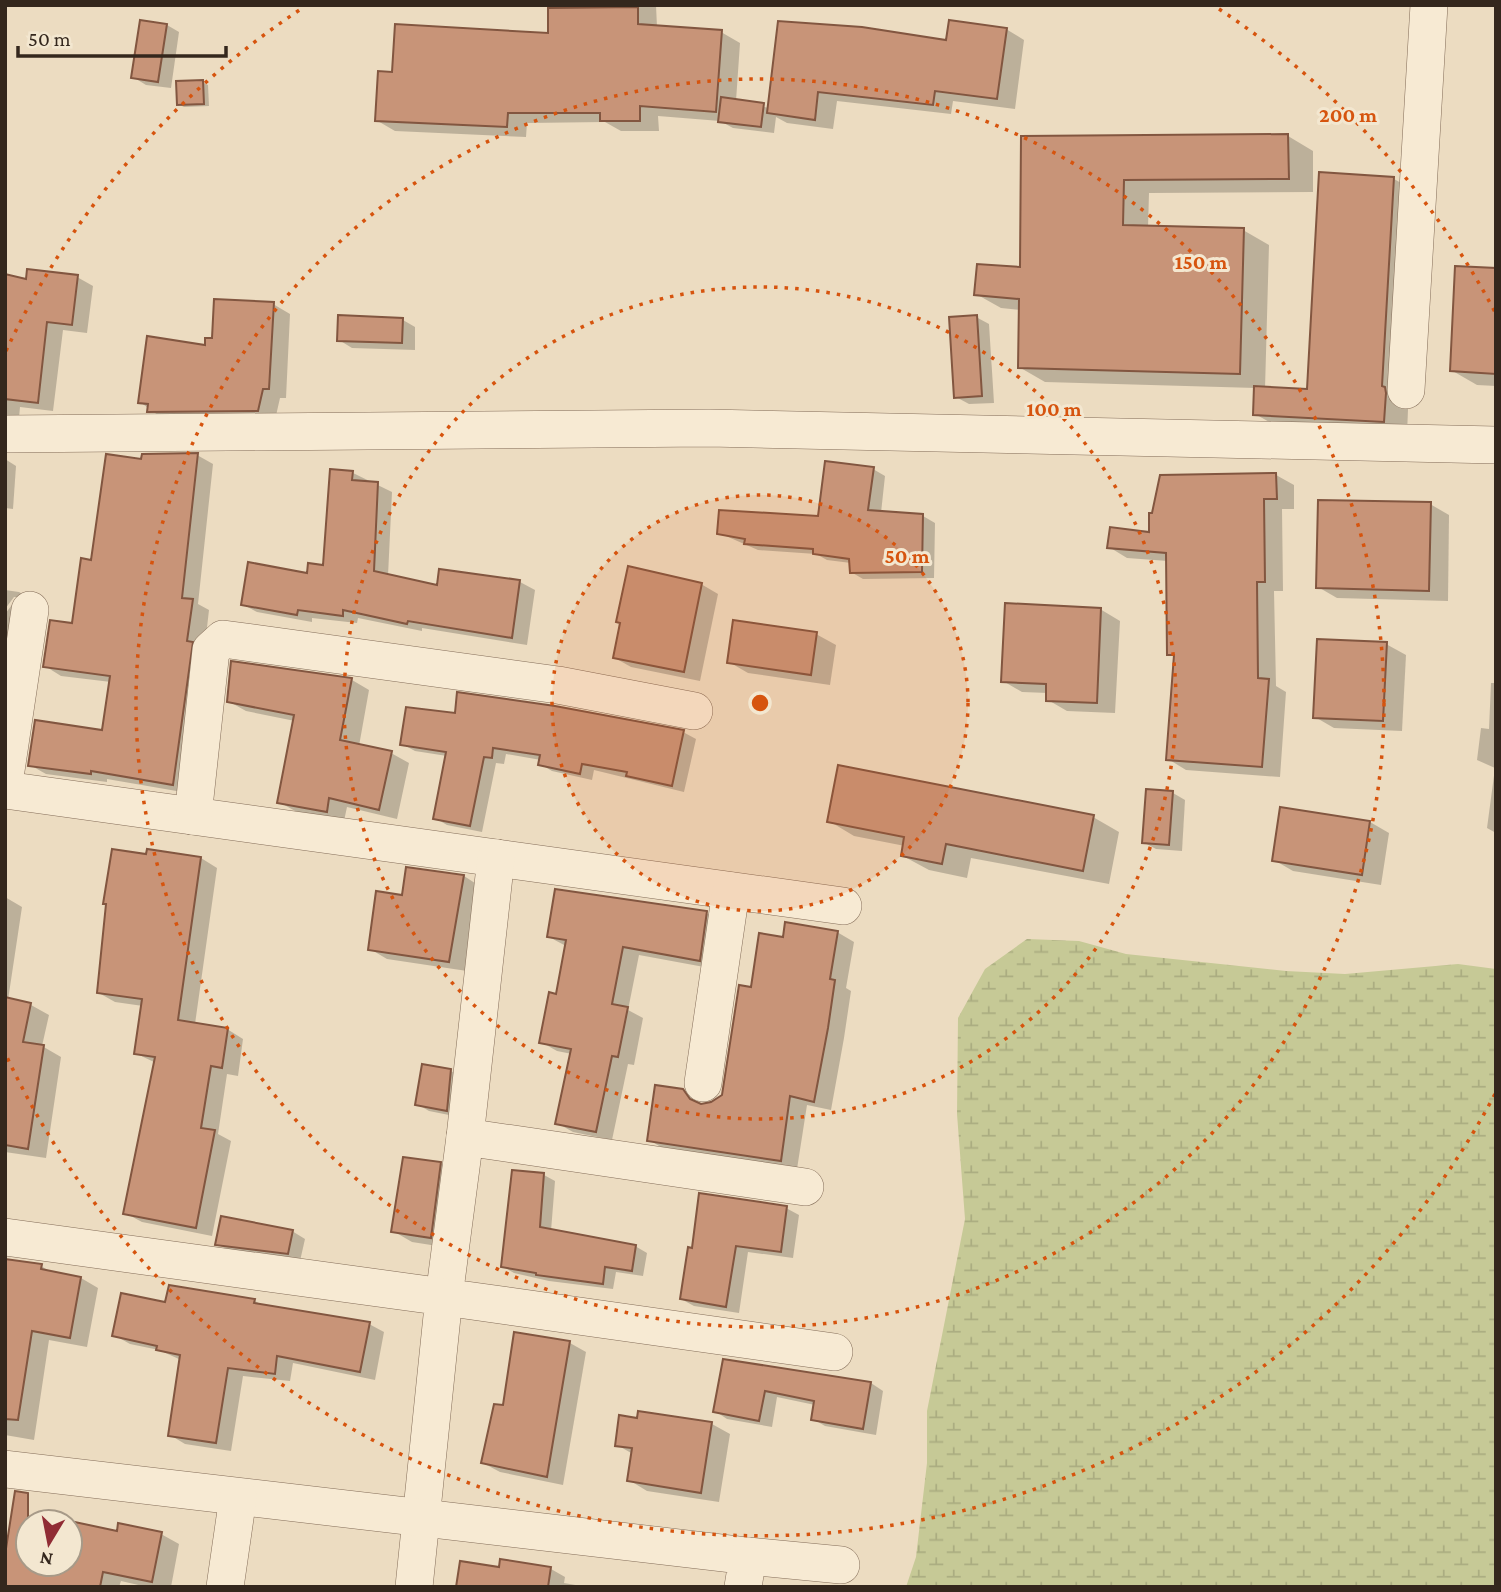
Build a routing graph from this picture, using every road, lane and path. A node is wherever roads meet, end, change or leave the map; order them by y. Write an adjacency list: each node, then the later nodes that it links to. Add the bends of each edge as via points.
1 (1429, 5): 2 (street)
2 (1406, 390)
3 (5, 434): 4 (street, via 709,428)
4 (1496, 445)
5 (30, 610): 7 (street)
6 (694, 711): 9 (street, via 558,685 223,639 211,650)
7 (5, 777)
8 (5, 790): 9 (street)
9 (194, 816): 10 (street)
10 (496, 858): 11 (street); 14 (street)
11 (731, 891): 12 (street); 13 (street)
12 (844, 906)
13 (704, 1083)
14 (465, 1137): 15 (street); 17 (street)
15 (805, 1187)
16 (5, 1237): 17 (street)
17 (444, 1297): 18 (street); 21 (street)
18 (834, 1352)
19 (5, 1469): 20 (street)
20 (238, 1497): 21 (street); 24 (street)
21 (421, 1517): 23 (street); 25 (street)
22 (841, 1565): 23 (street)
23 (746, 1571)
24 (225, 1587)
25 (414, 1587)

